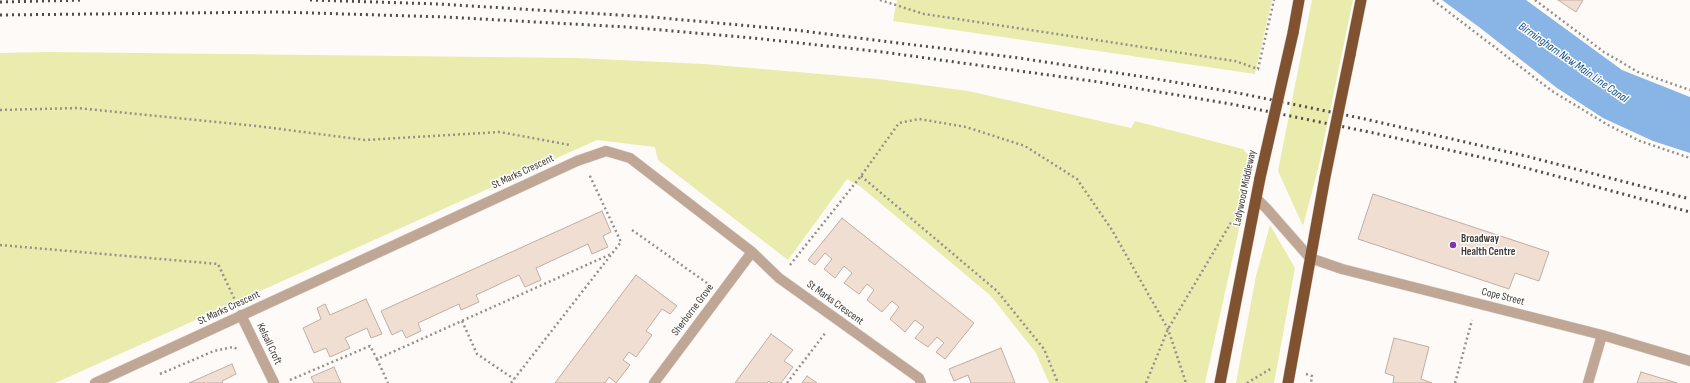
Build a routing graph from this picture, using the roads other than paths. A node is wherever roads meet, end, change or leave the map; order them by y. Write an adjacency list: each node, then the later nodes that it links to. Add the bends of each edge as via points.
1 (1299, 0): 3 (highway, Ladywood Middleway, bridge, via 1294,33)
2 (1361, 0): 5 (highway, bridge, via 1324,176)
3 (1256, 198): 5 (street, via 1268,208); 13 (highway, Ladywood Middleway)
4 (752, 252): 6 (street, St Marks Crescent, via 630,158 606,151 583,159); 11 (street, Sherborne Grove); 12 (street, St Marks Crescent, via 780,278 919,378)
5 (1310, 258): 7 (street, Cope Street, via 1342,269); 14 (highway)
6 (242, 315): 9 (street, St Marks Crescent); 10 (street, Kelsall Croft)
7 (1602, 335): 8 (street, Cope Street); 15 (street)
8 (1690, 361)
9 (95, 383)
10 (274, 383)
11 (654, 383)
12 (920, 383)
13 (1220, 383)
14 (1288, 383)
15 (1588, 383)

